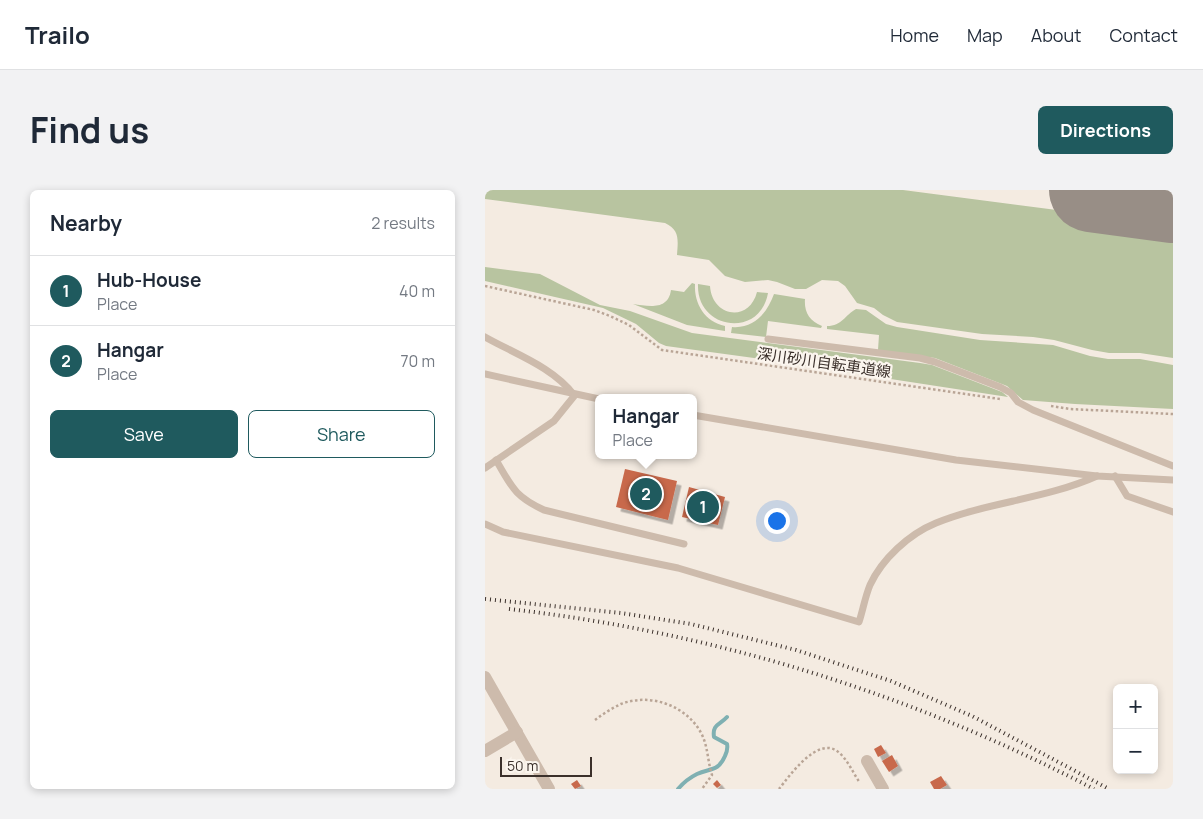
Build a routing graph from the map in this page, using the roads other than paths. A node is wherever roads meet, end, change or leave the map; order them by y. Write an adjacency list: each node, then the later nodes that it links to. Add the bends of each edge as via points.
1 (485, 337): 4 (lane, via 550,372)
2 (768, 338): 8 (lane, via 927,360 1000,387 1033,410)
3 (485, 374): 4 (lane)
4 (575, 395): 5 (lane); 7 (lane, via 554,422)
5 (595, 398)
6 (697, 416): 10 (lane, via 956,460)
7 (496, 460): 9 (lane); 15 (lane, via 516,493 535,506)
8 (1173, 466)
9 (485, 468)
10 (1097, 476): 11 (lane); 14 (lane, via 1076,486 934,524 916,534 882,566 870,585 859,622 678,568 503,532)
11 (1115, 476): 12 (lane); 13 (lane, via 1127,496)
12 (1173, 480)
13 (1173, 512)
14 (485, 524)
15 (684, 544)
16 (485, 677): 17 (street)
17 (517, 732): 18 (street); 20 (street)
18 (485, 750)
19 (867, 761): 21 (street)
20 (549, 789)
21 (883, 789)

